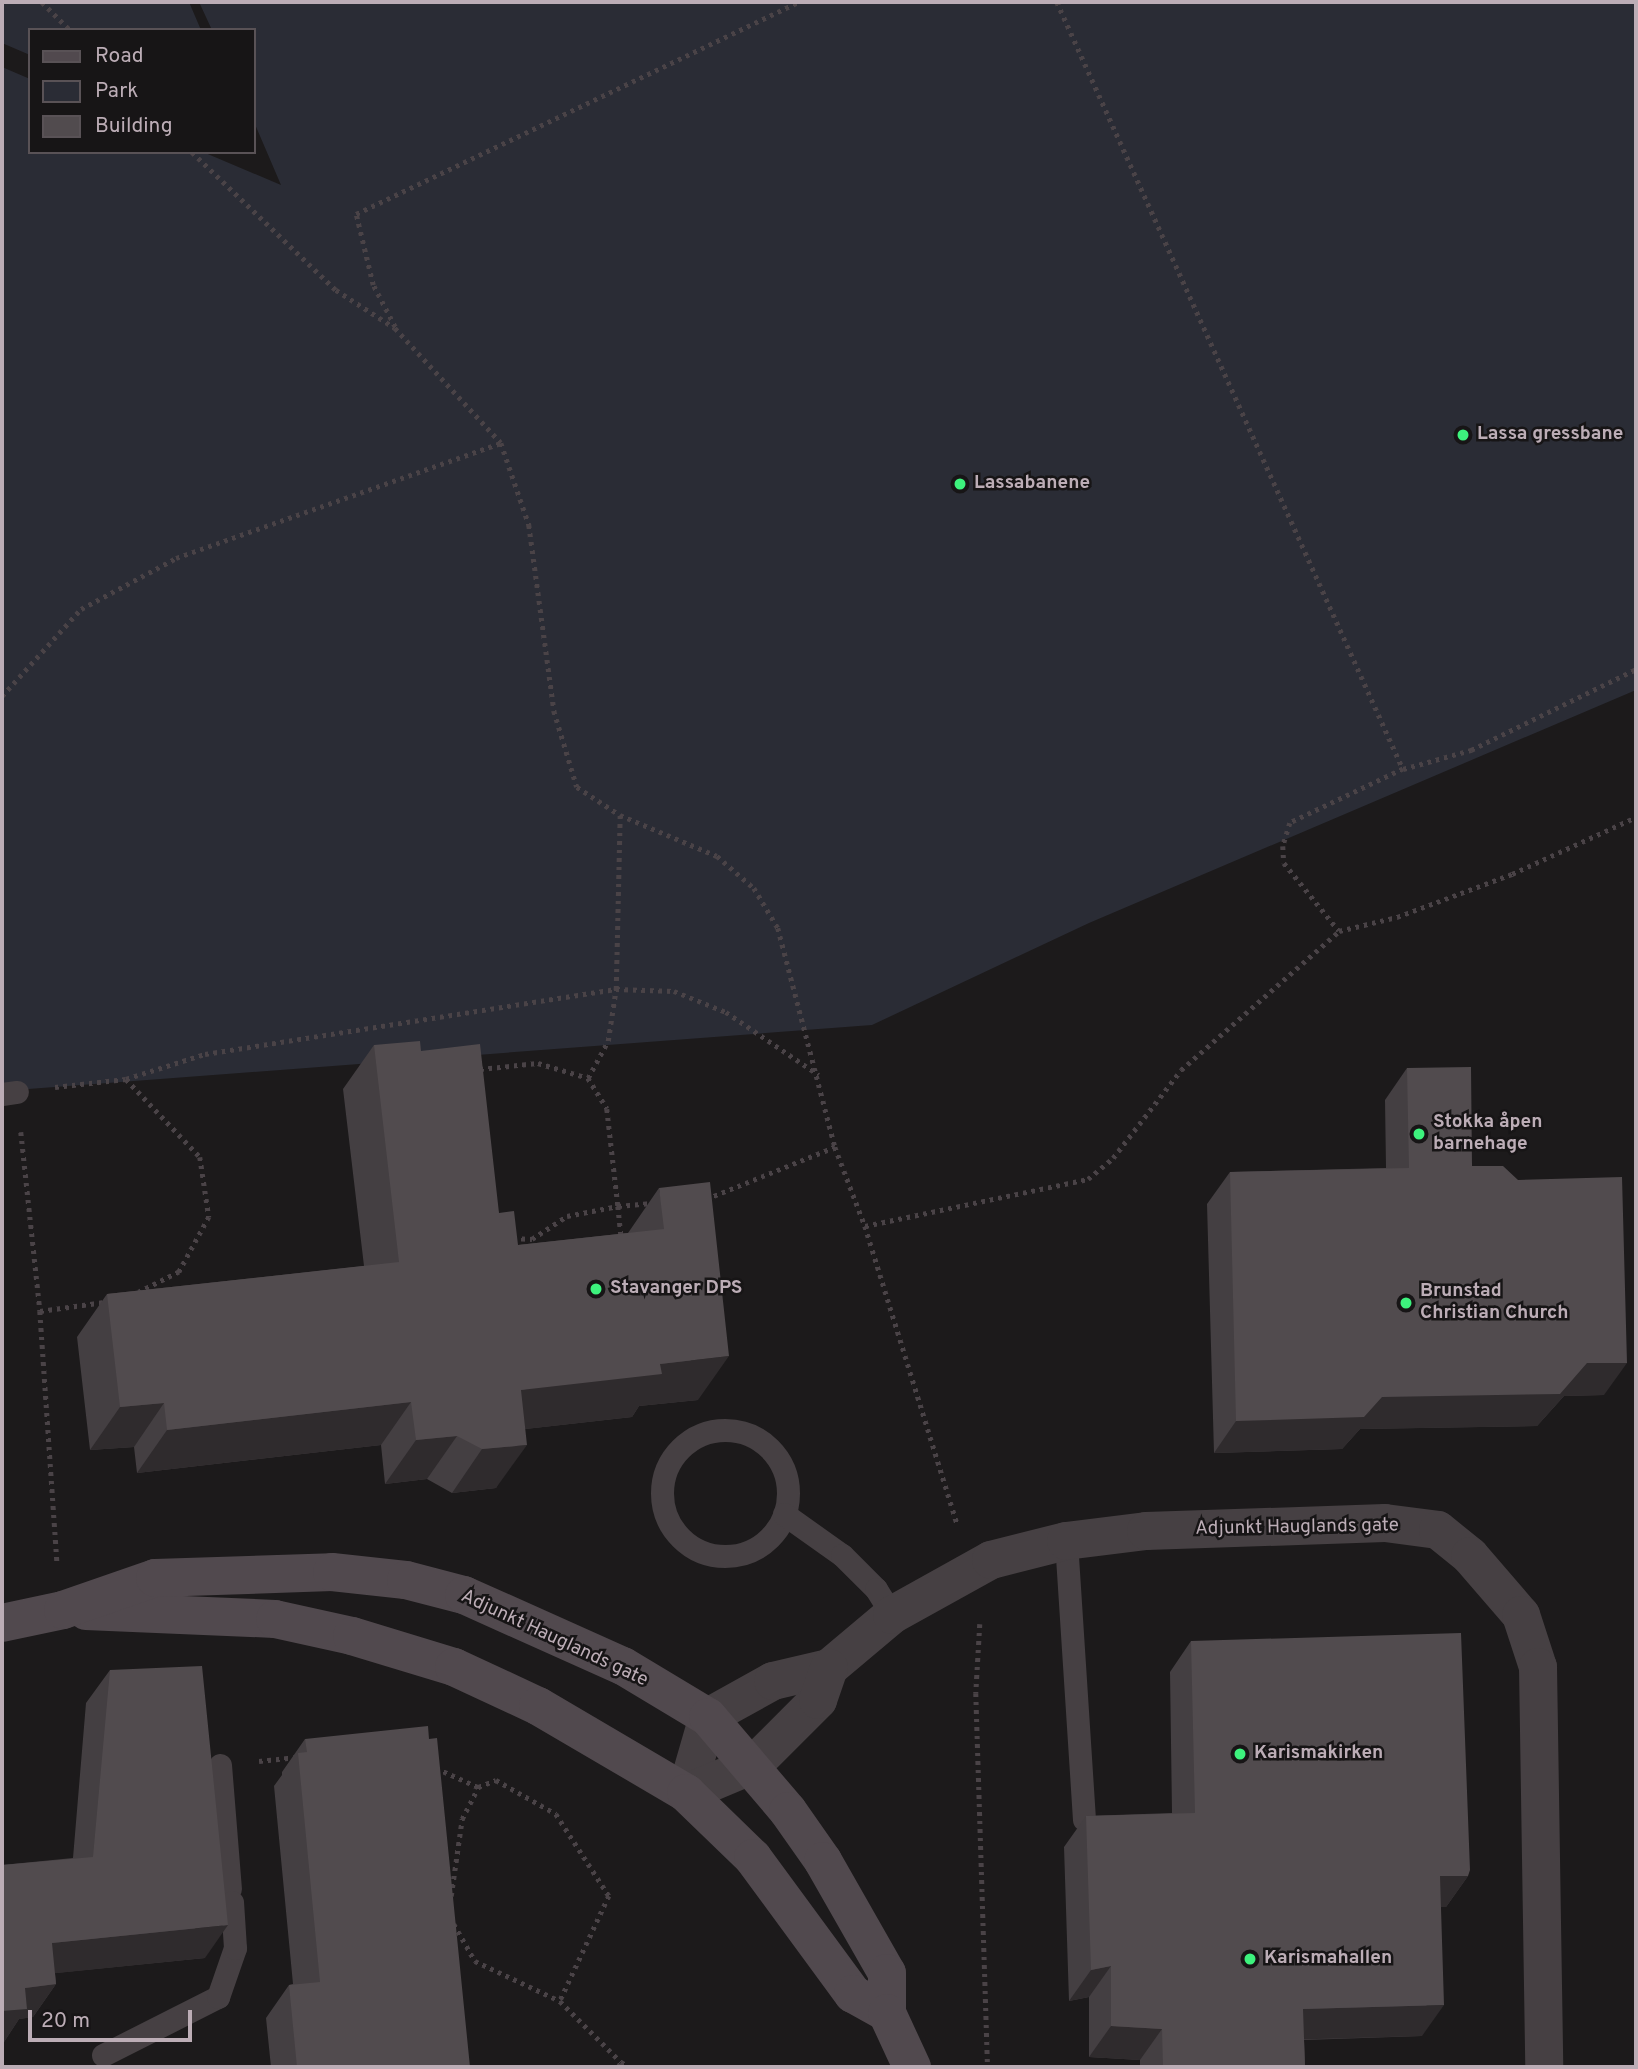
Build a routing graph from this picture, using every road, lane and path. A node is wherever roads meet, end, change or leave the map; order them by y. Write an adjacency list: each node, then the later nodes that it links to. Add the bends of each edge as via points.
1 (42, 2): 4 (path)
2 (799, 2): 6 (path, via 356,215 373,285)
3 (1057, 2): 10 (path)
4 (68, 28)
5 (194, 154): 6 (path, via 326,281)
6 (395, 328): 7 (path)
7 (501, 443): 9 (path, via 176,558 80,609); 11 (path, via 529,525 554,711 577,786)
8 (1636, 669): 10 (path, via 1471,750)
9 (2, 696)
10 (1403, 769): 13 (path, via 1290,822 1284,863)
11 (620, 815): 14 (path); 16 (path, via 717,856 754,888 778,928)
12 (1636, 817): 13 (path, via 1512,874 1397,917)
13 (1339, 931): 24 (path, via 1181,1070 1136,1132 1088,1179)
14 (616, 989): 16 (path, via 674,991 726,1013); 17 (path, via 608,1041); 18 (path, via 205,1055)
15 (473, 1070): 17 (path, via 538,1063)
16 (820, 1076): 20 (path)
17 (588, 1078): 23 (path, via 607,1109)
18 (126, 1079): 19 (path); 27 (path, via 200,1157 209,1217 179,1272)
19 (9, 1093): 29 (path)
20 (835, 1147): 21 (path, via 714,1198); 24 (path)
21 (700, 1199)
22 (659, 1203): 23 (path)
23 (618, 1206): 25 (path, via 567,1216 532,1239); 26 (path)
24 (865, 1226): 31 (path)
25 (513, 1238)
26 (621, 1243)
27 (128, 1297)
28 (116, 1300): 29 (path)
29 (40, 1311): 33 (path)
30 (784, 1514): 30 (lane, via 788,1492 784,1469 754,1436 732,1430 709,1432 688,1441 672,1458 663,1479 662,1502 670,1524 684,1542 702,1551 721,1556 760,1546); 35 (lane, via 842,1555 876,1589)
31 (959, 1528)
32 (1066, 1541): 35 (street, Adjunkt Hauglands gate, via 991,1560); 46 (lane); 56 (street, Adjunkt Hauglands gate, via 1146,1531 1385,1523 1438,1530 1470,1556 1521,1615 1538,1667)
33 (58, 1573)
34 (63, 1610): 37 (main road, Adjunkt Hauglands gate); 39 (main road, Adjunkt Hauglands gate, via 155,1578 272,1572 406,1580 464,1595 623,1666); 45 (main road, Adjunkt Hauglands gate, via 275,1619 352,1636 454,1667 538,1706)
35 (892, 1615): 38 (street, Adjunkt Hauglands gate)
36 (982, 1620): 55 (path, via 977,1630 976,1693)
37 (2, 1623)
38 (829, 1668): 39 (street, Adjunkt Hauglands gate, via 773,1681); 43 (street, via 818,1700)
39 (708, 1717): 43 (main road, Adjunkt Hauglands gate); 45 (street)
40 (298, 1757): 42 (path)
41 (427, 1764): 44 (path)
42 (220, 1765): 51 (lane, via 235,1948 218,1997)
43 (753, 1765): 45 (street); 50 (main road, Adjunkt Hauglands gate, via 823,1861 887,1973)
44 (478, 1787): 47 (path, via 462,1819); 49 (path, via 496,1780 556,1814 609,1896)
45 (686, 1793): 50 (main road, Adjunkt Hauglands gate, via 753,1858 853,1994)
46 (1084, 1819)
47 (450, 1900)
48 (449, 1914): 49 (path, via 475,1961)
49 (560, 2001): 52 (path)
50 (887, 2013): 54 (main road)
51 (103, 2054)
52 (619, 2065): 53 (path)
53 (629, 2067)
54 (912, 2067)
55 (988, 2067)
56 (1544, 2067)

